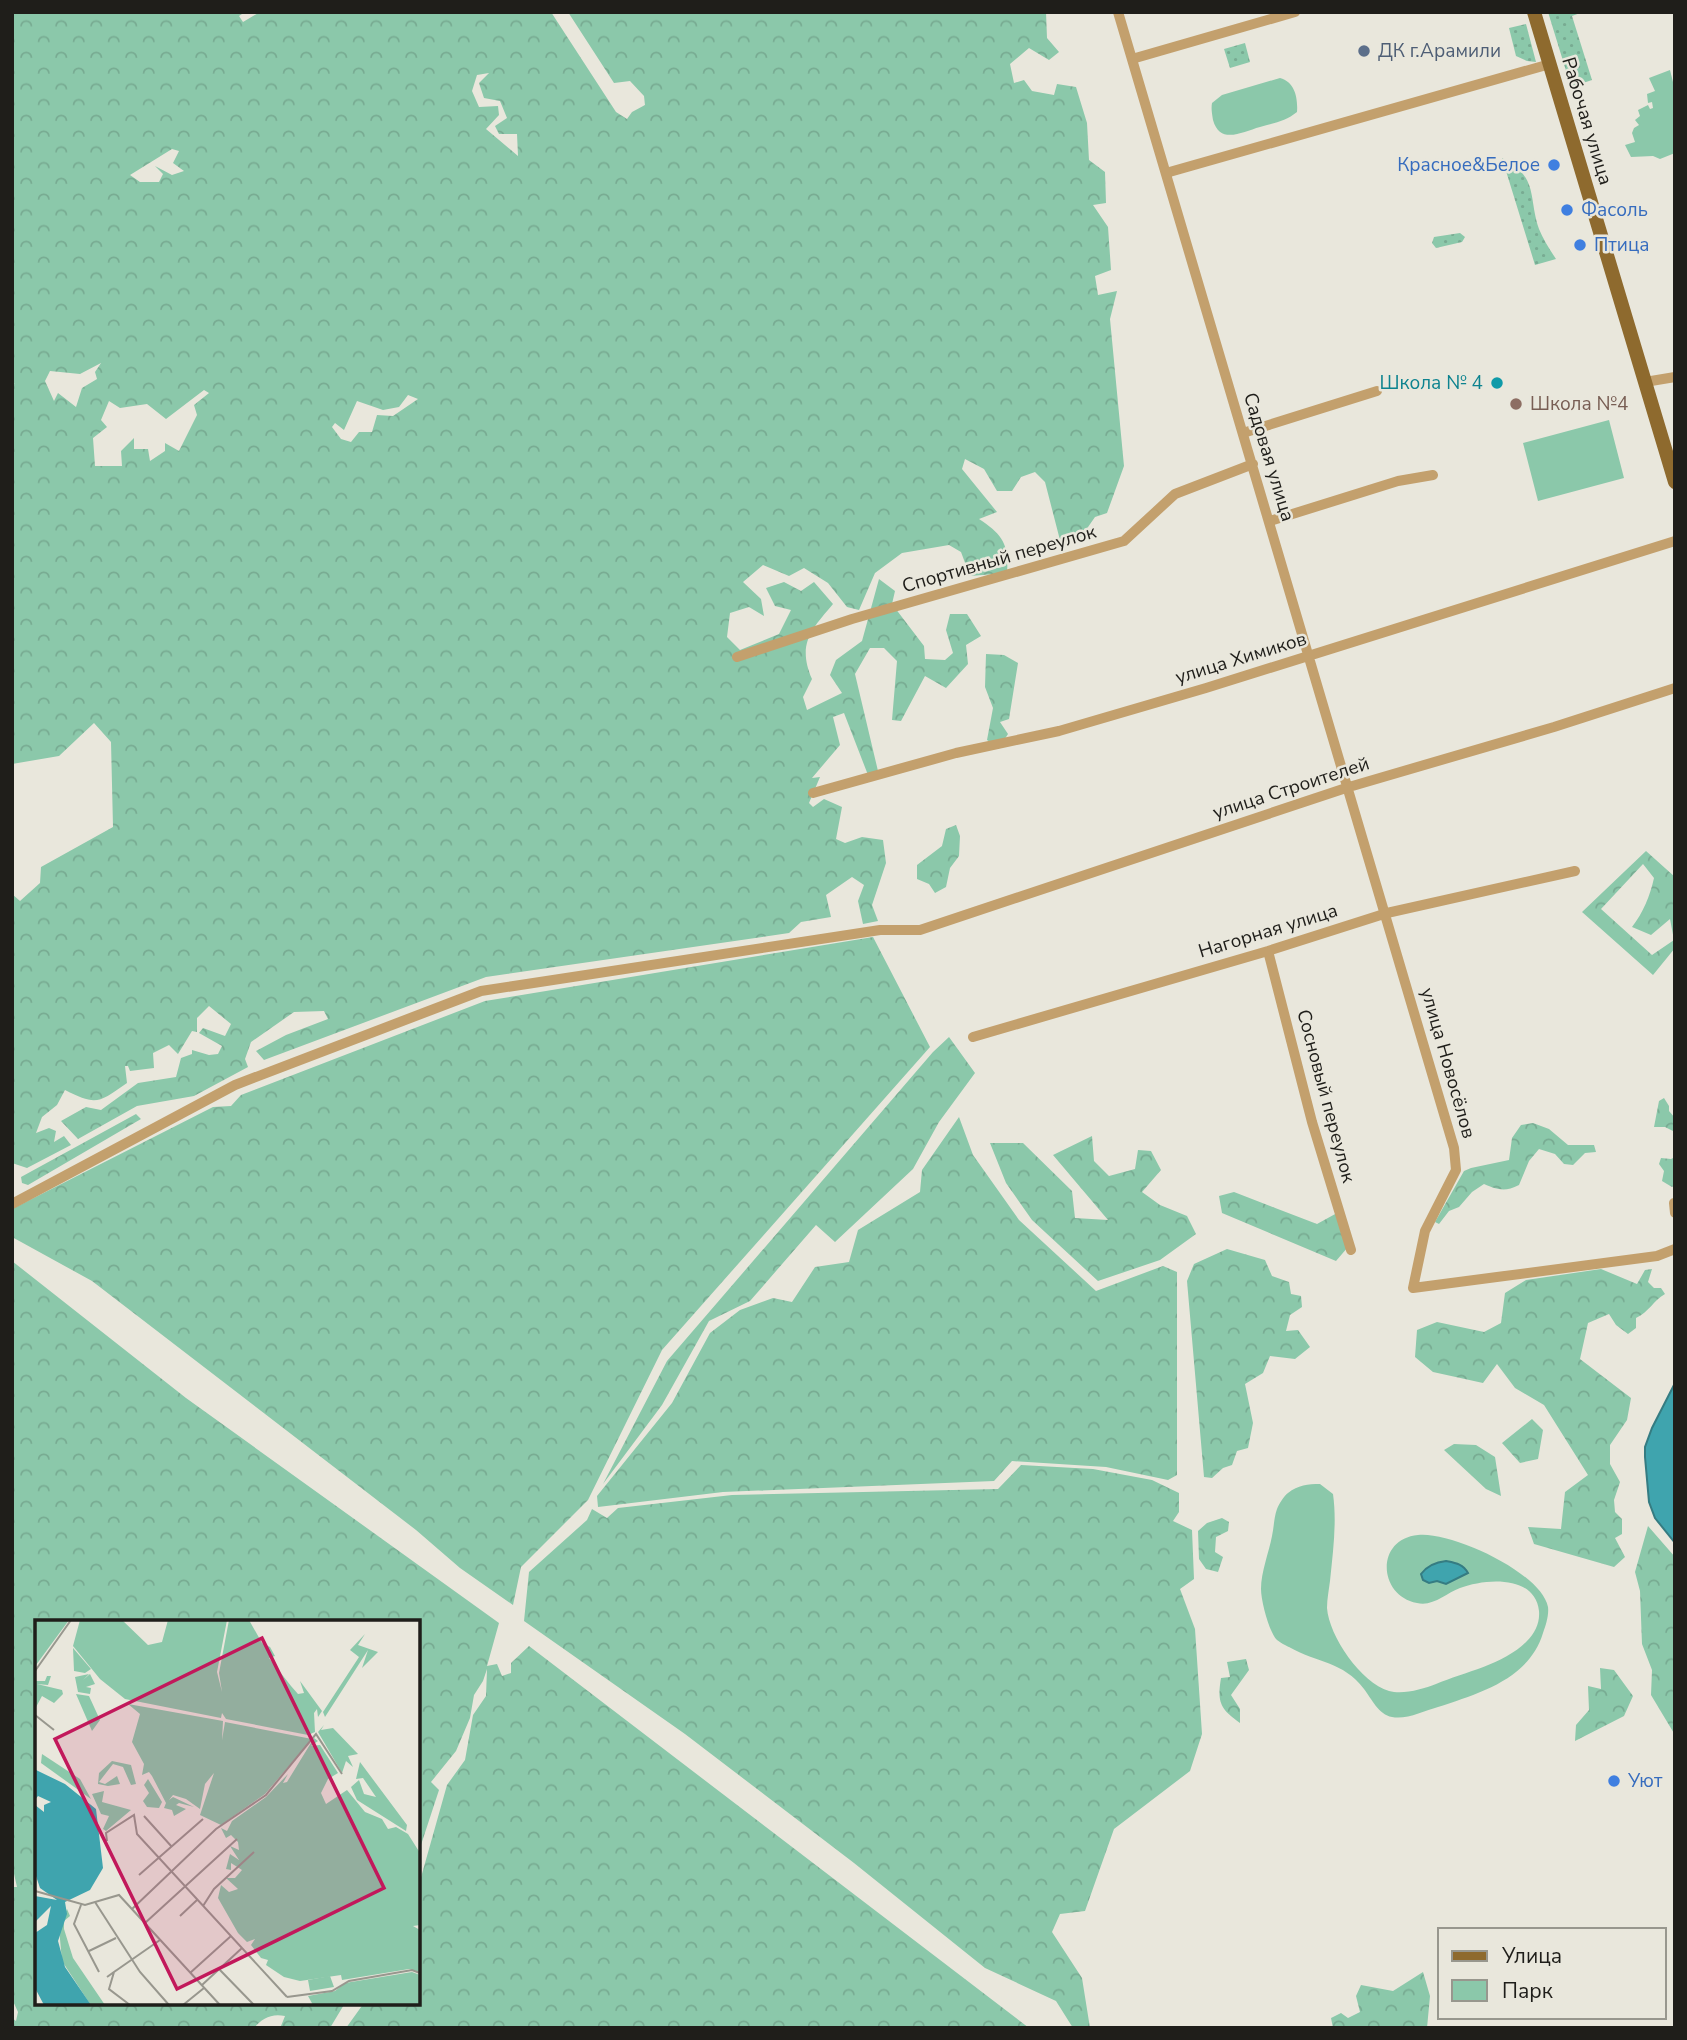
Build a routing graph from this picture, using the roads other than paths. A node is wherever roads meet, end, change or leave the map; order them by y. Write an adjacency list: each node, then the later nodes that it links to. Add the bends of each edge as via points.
1 (1118, 12): 4 (street, Садовая улица)
2 (1295, 12): 4 (street)
3 (1534, 12): 5 (main road, Рабочая улица)
4 (1132, 59): 6 (street, Садовая улица)
5 (1550, 65): 6 (street); 8 (main road, Рабочая улица)
6 (1166, 173): 10 (street, Садовая улица)
7 (1675, 377): 8 (street)
8 (1645, 382): 13 (main road, Рабочая улица)
9 (1377, 391): 10 (street)
10 (1243, 433): 11 (street, Садовая улица)
11 (1253, 464): 14 (street, Садовая улица); 17 (street, Спортивный переулок, via 1175,494 1124,541)
12 (1433, 475): 14 (street, via 1398,481)
13 (1675, 482)
14 (1270, 521): 16 (street, Садовая улица)
15 (1675, 541): 16 (street, улица Химиков)
16 (1310, 655): 19 (street, Садовая улица); 20 (street, улица Химиков, via 1059,730)
17 (737, 657)
18 (1675, 688): 19 (street, улица Строителей)
19 (1349, 787): 22 (street, Садовая улица); 26 (street, улица Строителей, via 920,930 880,930 481,992 235,1085)
20 (813, 793)
21 (1575, 871): 22 (street, Нагорная улица)
22 (1387, 913): 23 (street, Нагорная улица); 28 (street, улица Новосёлов, via 1454,1148 1456,1170 1425,1231 1413,1288 1657,1256)
23 (1268, 951): 24 (street, Нагорная улица); 29 (street, Сосновый переулок)
24 (973, 1037)
25 (1674, 1203): 27 (street)
26 (12, 1204)
27 (1675, 1213)
28 (1675, 1249)
29 (1351, 1250)

